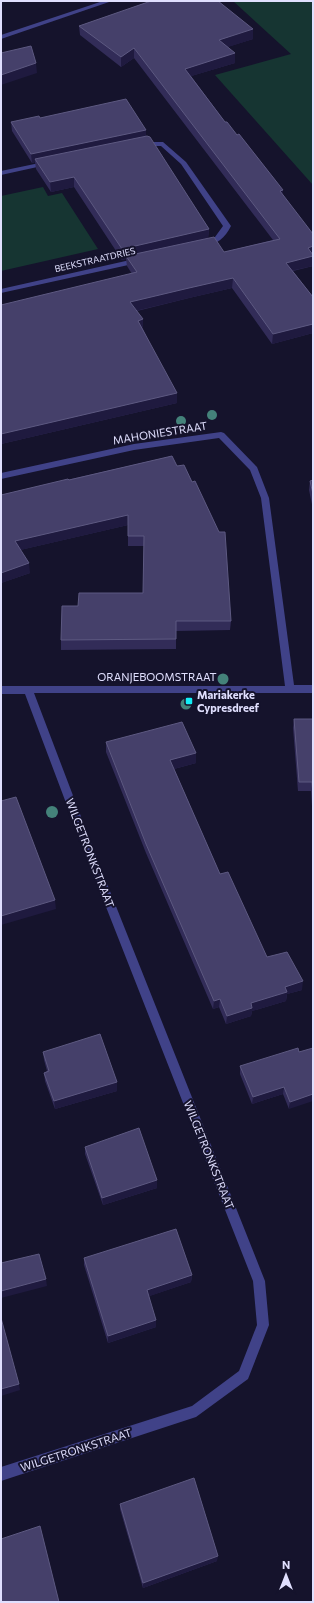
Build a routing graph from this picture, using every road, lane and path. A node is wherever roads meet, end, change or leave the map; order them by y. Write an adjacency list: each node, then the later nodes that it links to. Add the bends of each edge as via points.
1 (109, 1): 2 (street)
2 (1, 37)
3 (131, 146): 6 (street, via 163,144 184,163 227,226 223,235 211,243)
4 (55, 162): 5 (street)
5 (1, 173)
6 (195, 247)
7 (148, 258): 8 (street, BEEKSTRAATDRIES)
8 (1, 291)
9 (1, 476): 10 (street, MAHONIESTRAAT, via 134,447 221,435 254,469 265,498)
10 (290, 689): 11 (street, ORANJEBOOMSTRAAT); 13 (street, ORANJEBOOMSTRAAT)
11 (313, 689)
12 (1, 690): 13 (street, ORANJEBOOMSTRAAT)
13 (28, 690): 14 (street, WILGETRONKSTRAAT, via 259,1280 263,1325 244,1375 196,1411)
14 (1, 1474)

